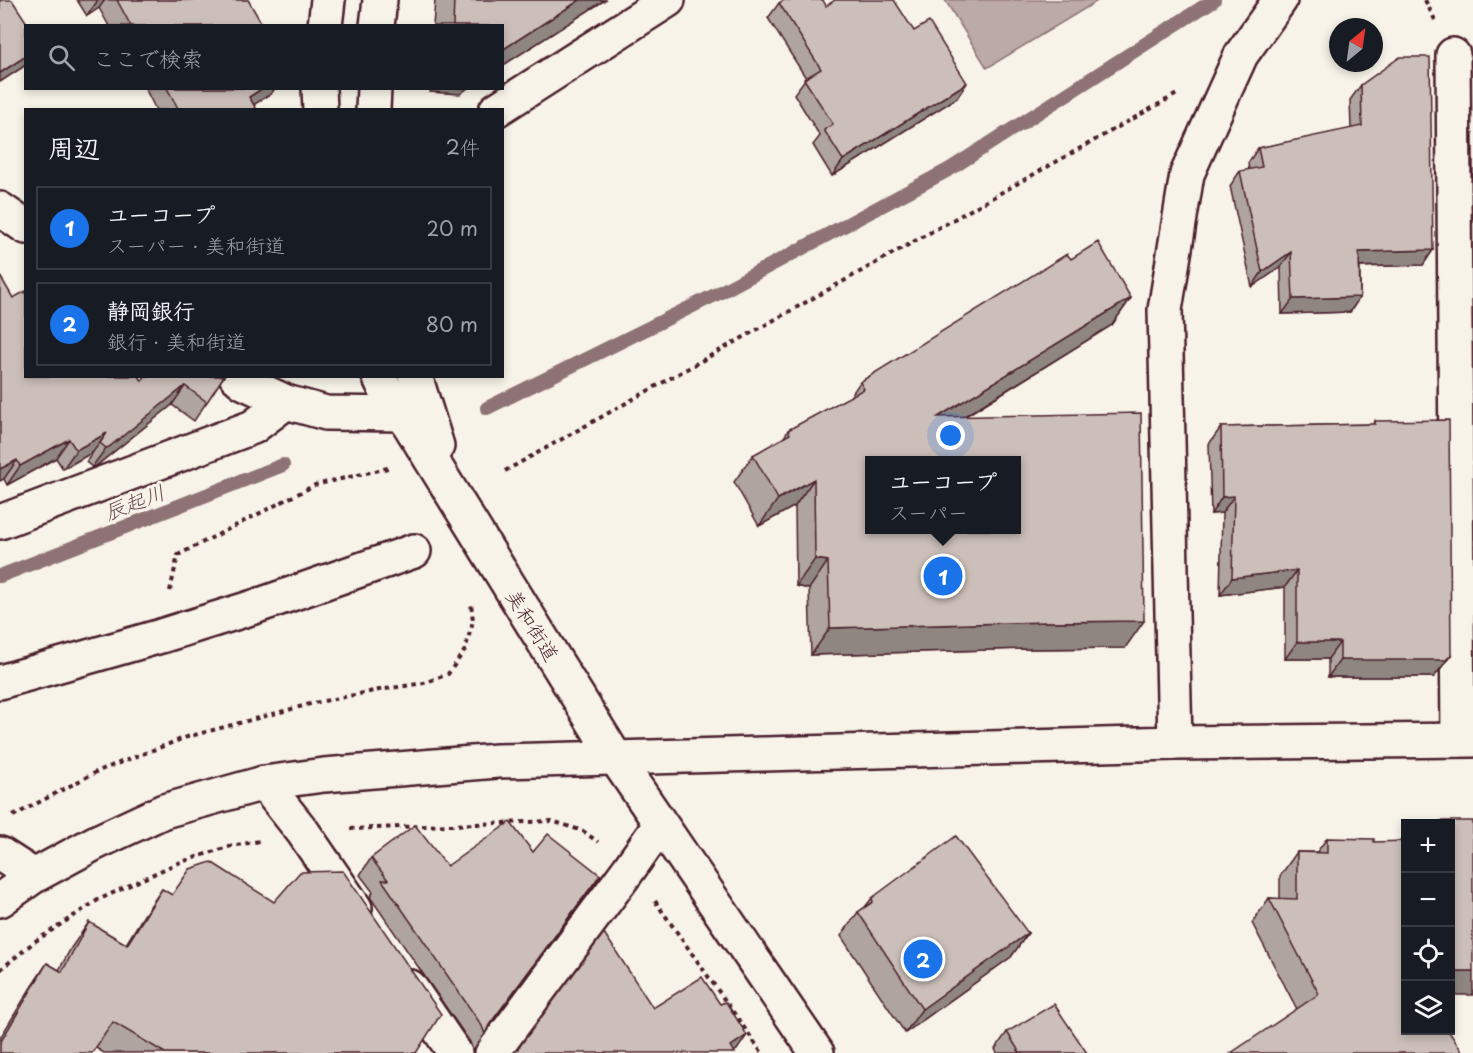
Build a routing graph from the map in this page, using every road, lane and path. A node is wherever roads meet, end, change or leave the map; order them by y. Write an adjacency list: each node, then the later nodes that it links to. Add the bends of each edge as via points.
1 (328, 0): 5 (street)
2 (380, 0): 6 (street)
3 (668, 0): 13 (street)
4 (1280, 0): 30 (street, via 1241,55 1187,174 1165,310)
5 (325, 24)
6 (377, 24)
7 (1453, 55): 29 (street)
8 (319, 90): 11 (street)
9 (374, 90): 12 (street)
10 (1180, 93): 22 (path)
11 (320, 108)
12 (373, 108)
13 (499, 108)
14 (0, 208): 15 (street)
15 (24, 226)
16 (238, 378): 19 (street)
17 (380, 378): 20 (street, 美和街道)
18 (416, 378): 23 (street, 美和街道)
19 (286, 402): 20 (street, via 327,413); 24 (street, via 253,427)
20 (403, 414): 23 (street, 美和街道)
21 (392, 467): 26 (path, via 315,485)
22 (506, 471)
23 (452, 493): 31 (street, 美和街道)
24 (0, 522)
25 (414, 551): 28 (street, via 257,606)
26 (178, 555)
27 (470, 600): 33 (path, via 473,621 465,650 448,674 424,683 314,703 187,737 98,771)
28 (0, 682)
29 (1466, 740): 30 (street)
30 (1175, 743): 31 (street)
31 (615, 758): 32 (street, via 497,761); 34 (street, 美和街道)
32 (264, 783): 35 (street); 38 (street, via 164,811)
33 (7, 820)
34 (660, 825): 37 (street); 46 (street, 美和街道)
35 (303, 832): 37 (path, via 552,821 583,831 612,851); 40 (street); 42 (path, via 231,846 175,864 98,900 34,942)
36 (0, 854): 38 (street)
37 (629, 869): 44 (street); 45 (path, via 640,879)
38 (34, 876): 39 (street)
39 (0, 900)
40 (369, 928)
41 (396, 967): 43 (street)
42 (0, 970)
43 (455, 1053)
44 (492, 1053)
45 (762, 1053)
46 (817, 1053)

